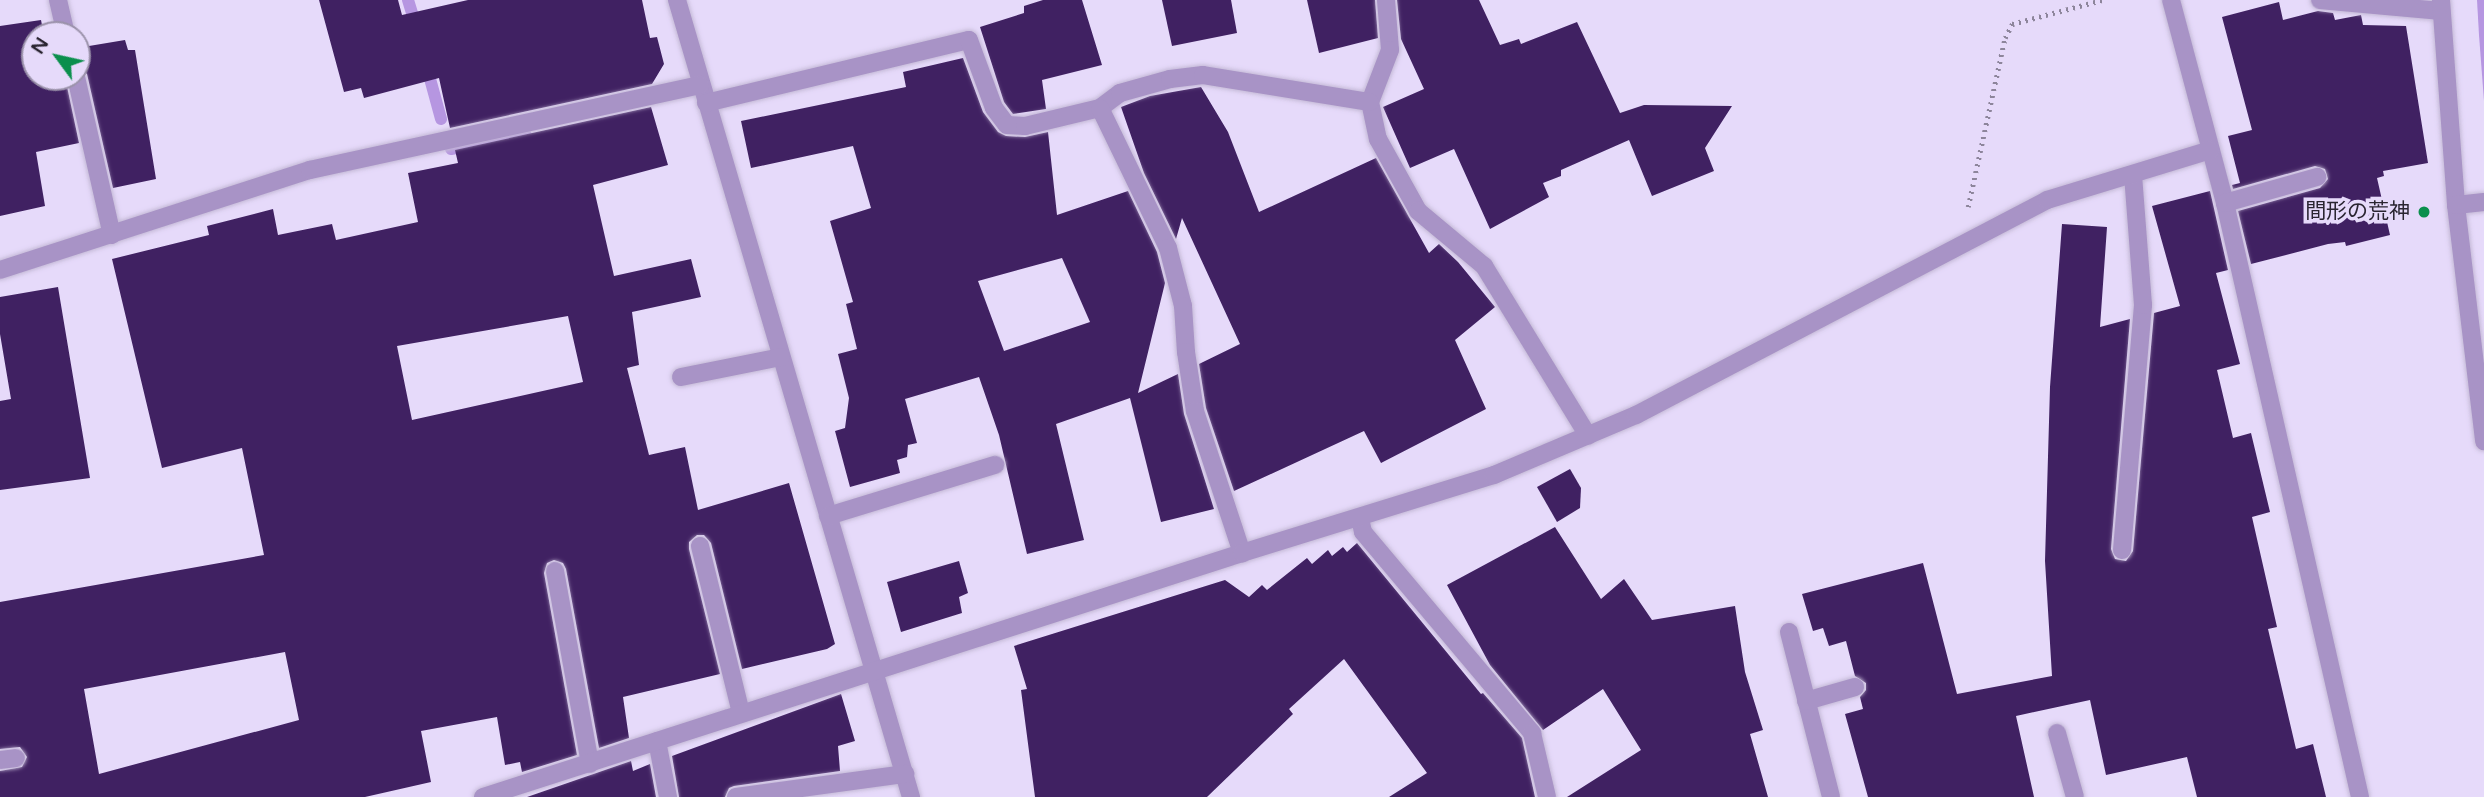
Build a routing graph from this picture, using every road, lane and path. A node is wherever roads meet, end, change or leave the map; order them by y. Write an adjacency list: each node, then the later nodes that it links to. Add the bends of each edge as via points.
1 (58, 0): 8 (street)
2 (677, 0): 9 (street)
3 (1386, 0): 11 (street, via 1390,50)
4 (2102, 0): 21 (path, via 2012,24 2005,38)
5 (2171, 0): 14 (street)
6 (2320, 0): 7 (street)
7 (2441, 5): 19 (street)
8 (63, 21)
9 (700, 85): 12 (street); 20 (street, via 310,170)
10 (79, 91): 20 (street)
11 (1370, 102): 13 (street, via 1203,75 1119,93); 25 (street, via 1378,139 1418,211 1484,266)
12 (706, 103): 13 (street, via 970,40 994,108 1007,125 1026,126); 23 (street)
13 (1100, 107): 32 (street, via 1168,247 1183,306 1195,411)
14 (2211, 150): 15 (street); 18 (street)
15 (2133, 176): 21 (street, via 2047,200); 31 (street, via 2143,305)
16 (2317, 177): 18 (street)
17 (2484, 202): 19 (street)
18 (2225, 203): 50 (street)
19 (2456, 205): 26 (street)
20 (112, 235): 22 (street)
21 (1960, 246): 25 (street)
22 (0, 270)
23 (781, 357): 24 (street); 28 (street)
24 (681, 377)
25 (1588, 436): 29 (street, via 1494,475)
26 (2484, 441)
27 (995, 465): 28 (street)
28 (828, 516): 35 (street)
29 (1360, 518): 32 (street); 47 (street, via 1363,532 1532,733)
30 (700, 546): 38 (street)
31 (2122, 550)
32 (1242, 552): 35 (street)
33 (555, 571): 41 (street)
34 (1789, 632): 37 (street)
35 (874, 670): 38 (street); 42 (street)
36 (1855, 687): 37 (street)
37 (1806, 701): 48 (street)
38 (741, 713): 40 (street)
39 (2057, 733): 49 (street)
40 (657, 741): 41 (street); 44 (street)
41 (590, 764): 43 (street)
42 (905, 774): 45 (street); 46 (street)
43 (483, 797)
44 (668, 797)
45 (736, 797)
46 (911, 797)
47 (1547, 797)
48 (1831, 797)
49 (2075, 797)
50 (2360, 797)

